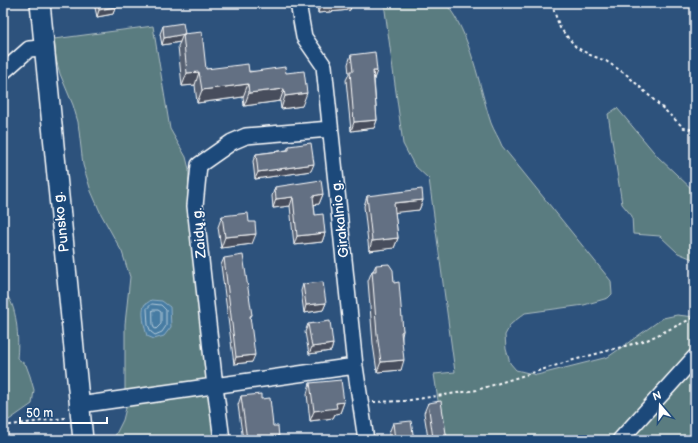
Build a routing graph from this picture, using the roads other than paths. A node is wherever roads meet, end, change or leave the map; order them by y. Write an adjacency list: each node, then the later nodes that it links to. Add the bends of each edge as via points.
1 (40, 3): 3 (main road, Punsko g.)
2 (298, 3): 5 (street, Girakalnio g., via 304,37 324,66)
3 (44, 48): 4 (street, via 29,49); 9 (main road, Punsko g.)
4 (3, 72)
5 (330, 129): 7 (street, Girakalnio g.); 8 (street, Zaidų g., via 246,136 232,142 199,165 195,206)
6 (695, 357): 13 (street)
7 (355, 366): 8 (street); 12 (street, Girakalnio g.)
8 (215, 386): 9 (street); 11 (street, Zaidų g.)
9 (80, 412): 10 (main road, Punsko g.)
10 (83, 440)
11 (222, 440)
12 (366, 440)
13 (620, 440)

